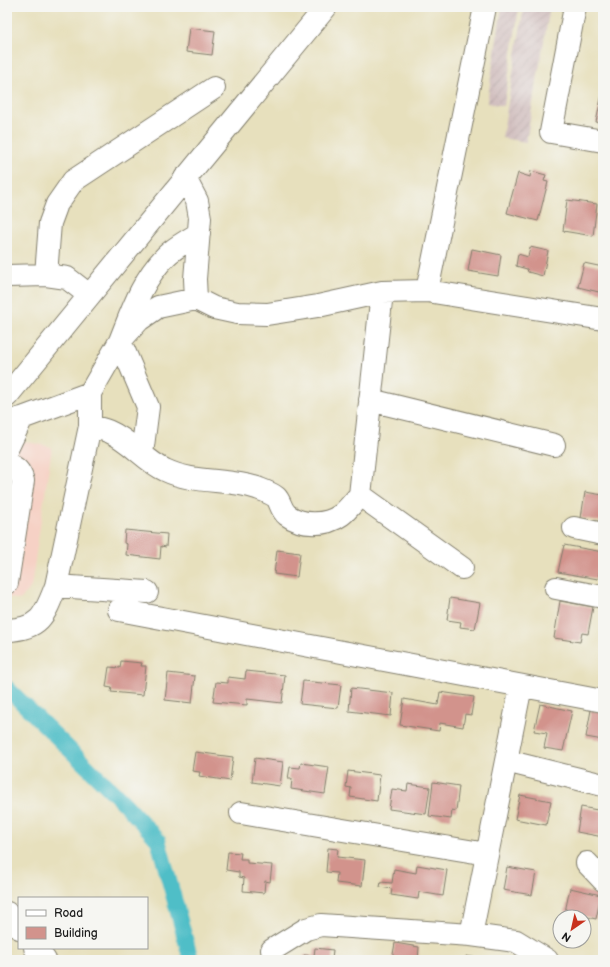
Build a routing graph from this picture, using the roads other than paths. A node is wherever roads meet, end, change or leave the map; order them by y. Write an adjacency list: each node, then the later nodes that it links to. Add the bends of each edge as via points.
1 (485, 7): 10 (street)
2 (575, 7): 5 (street, via 552,132)
3 (314, 12): 6 (street)
4 (214, 88): 8 (street, via 73,181 57,204 50,223)
5 (603, 141)
6 (185, 178): 7 (street, via 198,201); 12 (street)
7 (199, 233): 13 (street); 15 (street, via 166,256 148,278)
8 (46, 275): 9 (street); 12 (street, via 67,278)
9 (7, 276)
10 (427, 291): 11 (street); 14 (street)
11 (382, 292): 13 (street, via 267,314 237,314 214,308); 18 (street)
12 (89, 295): 17 (street)
13 (196, 299): 15 (street, via 158,307 138,320)
14 (603, 319)
15 (120, 341): 16 (street); 23 (street, via 148,407)
16 (90, 393): 19 (street); 20 (street)
17 (7, 396)
18 (370, 400): 21 (street); 25 (street)
19 (15, 420): 22 (street)
20 (90, 426): 23 (street, via 110,431); 30 (street)
21 (554, 445)
22 (7, 449)
23 (142, 454): 25 (street, via 164,470 184,478 235,483 266,492 276,497 287,515 299,521 327,522 341,515)
24 (7, 464): 29 (street, via 21,473 23,481)
25 (360, 495): 28 (street)
26 (574, 528): 27 (street)
27 (603, 534)
28 (462, 568)
29 (7, 582)
30 (56, 586): 32 (street); 35 (street, via 47,610 35,624 19,630)
31 (556, 588): 33 (street)
32 (147, 592)
33 (603, 597)
34 (118, 610): 36 (street)
35 (7, 630)
36 (521, 686): 37 (street); 38 (street)
37 (603, 701)
38 (506, 761): 39 (street); 41 (street)
39 (603, 785)
40 (241, 813): 41 (street)
41 (487, 854): 46 (street)
42 (587, 863): 43 (street)
43 (603, 880)
44 (7, 914): 45 (street)
45 (18, 927)
46 (471, 935): 48 (street, via 322,925 306,929); 50 (street, via 516,941)
47 (36, 949): 49 (street)
48 (272, 950)
49 (45, 960)
50 (547, 960)

